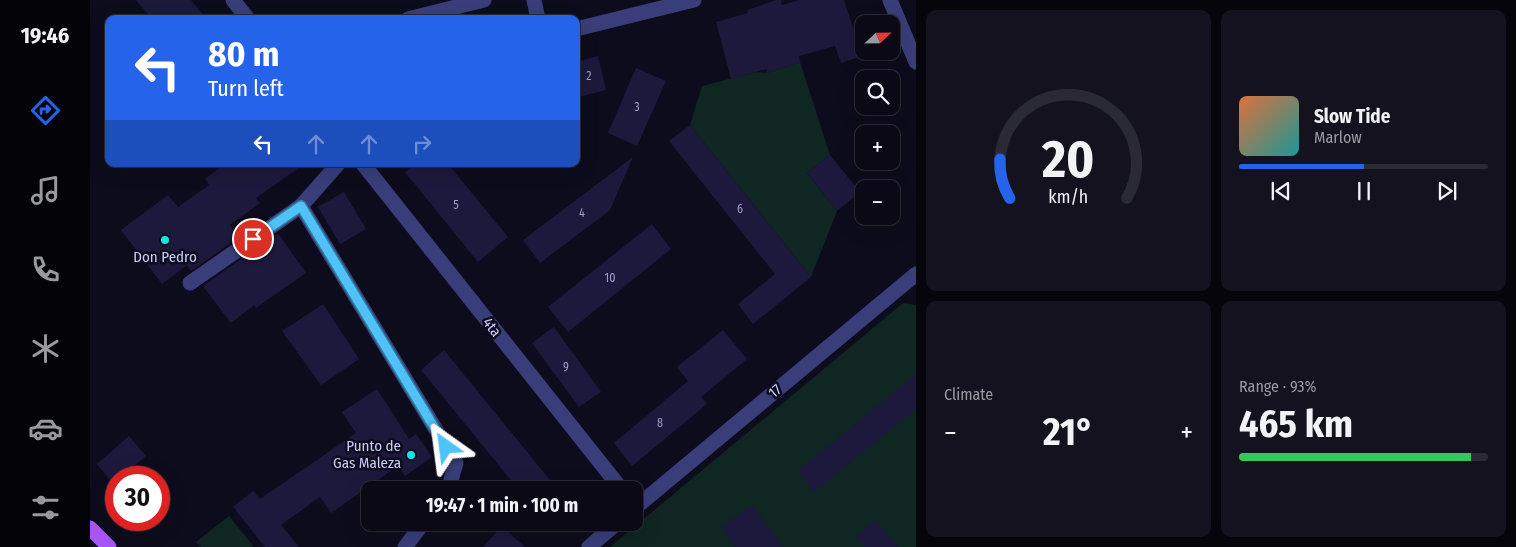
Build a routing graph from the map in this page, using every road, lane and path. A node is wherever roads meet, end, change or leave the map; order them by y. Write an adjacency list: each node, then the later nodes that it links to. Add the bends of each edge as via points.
1 (233, 0): 6 (street)
2 (534, 0): 8 (street)
3 (694, 0): 9 (street)
4 (890, 0): 10 (street)
5 (478, 1): 7 (street)
6 (245, 15)
7 (436, 15)
8 (537, 15)
9 (580, 28)
10 (916, 62)
11 (335, 167): 13 (street)
12 (365, 167): 17 (street, 4ta)
13 (301, 206): 15 (street); 16 (street, via 456,463)
14 (916, 274): 18 (street, 17)
15 (190, 283)
16 (451, 481)
17 (615, 481)
18 (643, 501)
19 (90, 528): 22 (main road)
20 (417, 531): 23 (street)
21 (608, 531): 24 (street)
22 (109, 547)
23 (405, 547)
24 (589, 547)

